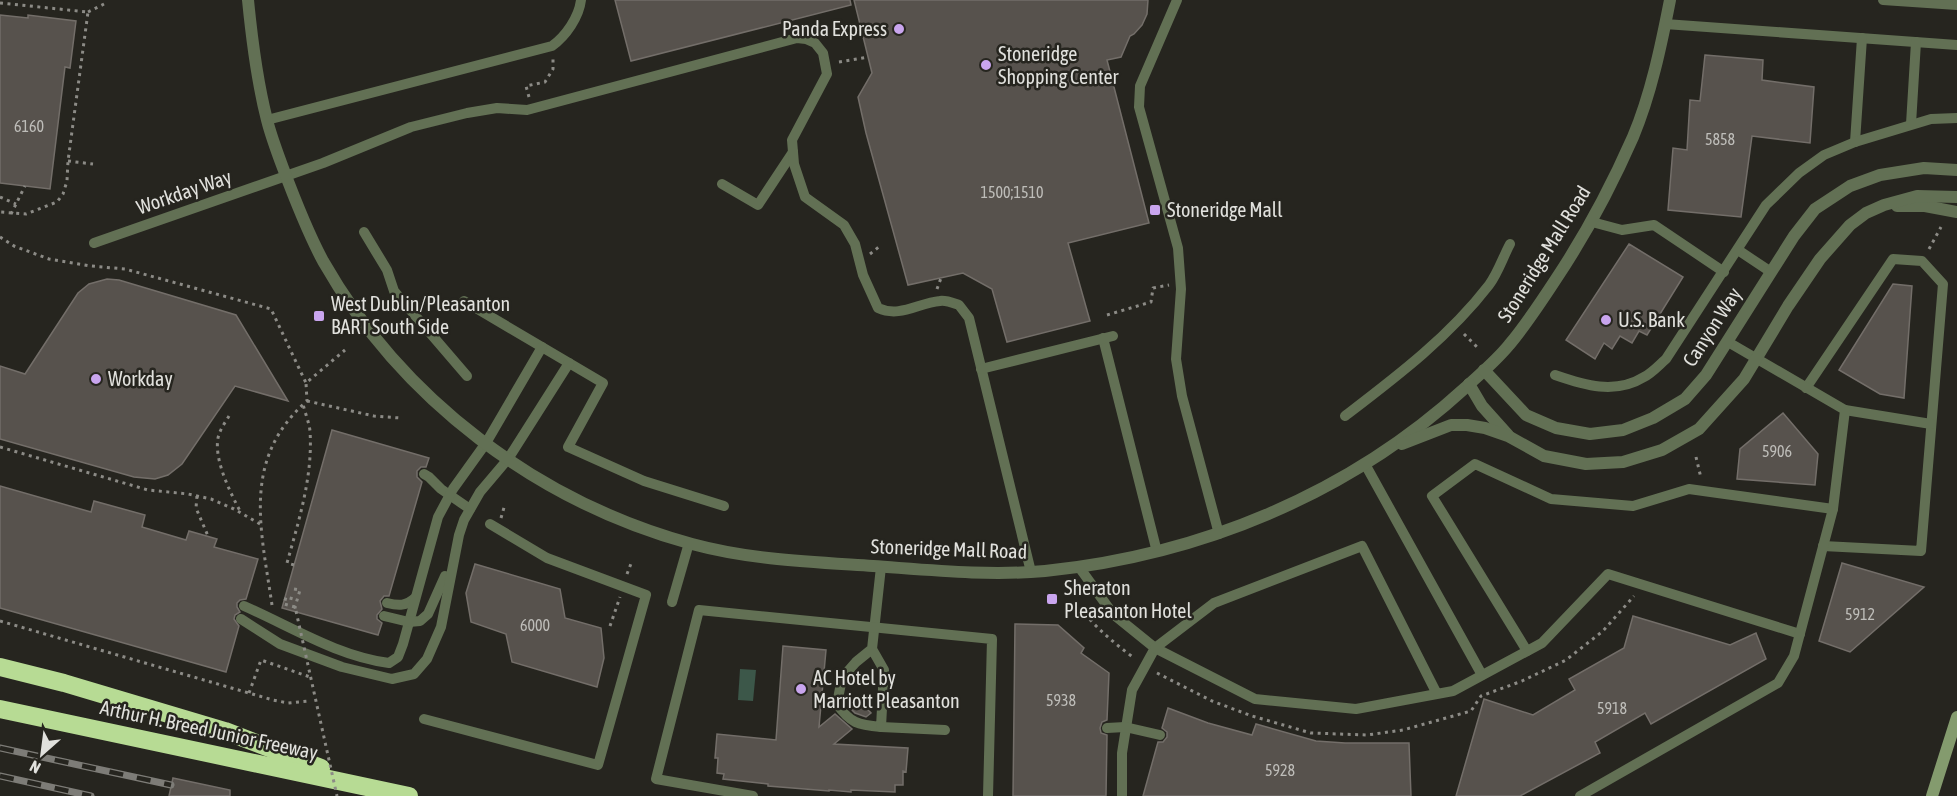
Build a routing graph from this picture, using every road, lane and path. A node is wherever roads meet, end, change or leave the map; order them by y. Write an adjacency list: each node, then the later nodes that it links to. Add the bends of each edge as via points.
1 (249, 0): 19 (street, Stoneridge Mall Road)
2 (581, 0): 14 (lane, via 569,28)
3 (1177, 0): 85 (lane, via 1140,86 1139,107 1178,248 1178,373)
4 (1670, 0): 10 (street, Stoneridge Mall Road)
5 (1883, 0): 8 (lane)
6 (0, 3): 9 (path)
7 (104, 4): 9 (path)
8 (1957, 5)
9 (88, 12): 23 (path)
10 (1665, 24): 11 (lane); 36 (street, Stoneridge Mall Road, via 1635,133)
11 (1862, 38): 12 (lane); 21 (lane)
12 (1916, 42): 13 (lane); 20 (lane)
13 (1957, 45)
14 (552, 46): 17 (path, via 553,69 545,82 526,86); 19 (lane)
15 (868, 57): 16 (path)
16 (825, 64): 22 (lane, via 827,74 792,140); 26 (lane, Workday Way, via 815,43 797,38 527,111 497,108 411,127)
17 (530, 101)
18 (1957, 118): 20 (lane)
19 (267, 120): 26 (street, Stoneridge Mall Road)
20 (1911, 124): 21 (lane)
21 (1855, 142): 41 (lane, via 1824,155 1799,173 1766,206)
22 (793, 152): 27 (lane, via 758,205); 54 (lane, via 805,197 844,225 878,308 887,312 941,301 959,304 969,318)
23 (68, 161): 24 (path); 35 (path, via 67,181 57,202 26,214)
24 (93, 164)
25 (1957, 170): 43 (street, Canyon Way, via 1924,168 1880,175 1850,186 1815,209)
26 (285, 175): 39 (lane, Workday Way); 69 (street, Stoneridge Mall Road, via 323,260 378,341 416,385)
27 (722, 184)
28 (25, 186): 31 (path)
29 (0, 197): 31 (path)
30 (1957, 197): 32 (street, via 1917,196)
31 (16, 204): 35 (path)
32 (1884, 205): 34 (street); 52 (street, via 1850,225 1820,259)
33 (0, 212): 35 (path)
34 (1957, 212)
35 (11, 214)
36 (1592, 222): 42 (lane, via 1622,230 1654,225); 55 (street, Stoneridge Mall Road, via 1535,311 1508,347)
37 (364, 232): 57 (lane, via 387,270 394,291)
38 (0, 237): 58 (path, via 49,259 125,268 271,309)
39 (94, 243)
40 (1510, 244): 47 (lane, via 1490,284)
41 (1738, 250): 42 (lane); 43 (lane)
42 (1724, 272): 56 (lane, via 1666,359 1643,378 1615,388 1586,386)
43 (1771, 272): 48 (street, Canyon Way)
44 (1170, 277): 46 (path, via 1169,285 1152,288 1151,302)
45 (464, 301): 49 (lane)
46 (1107, 315)
47 (1454, 324): 50 (path); 65 (lane, via 1427,351)
48 (1728, 342): 52 (lane); 55 (street, Canyon Way, via 1684,399 1623,430 1590,434 1556,428 1527,415)
49 (542, 347): 53 (lane); 69 (lane)
50 (1478, 347)
51 (345, 350): 58 (path)
52 (1756, 358): 60 (lane); 68 (street, via 1744,379 1699,429 1662,450 1623,462 1586,464 1544,456)
53 (569, 363): 73 (lane); 79 (lane, via 603,383 568,447 644,481)
54 (981, 369): 89 (lane, via 1108,337); 94 (lane)
55 (1484, 370): 59 (street, Stoneridge Mall Road)
56 (1555, 375)
57 (467, 376)
58 (306, 382): 61 (path)
59 (1469, 384): 68 (street, via 1482,406); 71 (street, Stoneridge Mall Road)
60 (1806, 388): 63 (lane); 67 (lane, via 1893,259 1922,261 1943,284)
61 (307, 400): 62 (path); 66 (path)
62 (303, 404): 83 (path, via 292,414 268,455 259,502); 91 (path, via 310,430 308,478 288,563)
63 (1845, 410): 67 (lane); 81 (lane)
64 (229, 416): 82 (path, via 220,430 219,456)
65 (1345, 416)
66 (400, 418)
67 (1932, 424): 88 (lane, via 1921,551)
68 (1508, 435): 71 (street, via 1467,425 1450,426)
69 (486, 444): 73 (street, Stoneridge Mall Road); 77 (lane)
70 (0, 447): 78 (path, via 148,490)
71 (1390, 449): 74 (street, Stoneridge Mall Road)
72 (1696, 457): 76 (path)
73 (508, 459): 80 (lane); 87 (street, Stoneridge Mall Road, via 573,499 630,525)
74 (1365, 464): 85 (street, Stoneridge Mall Road, via 1304,498); 114 (lane)
75 (424, 474): 77 (lane)
76 (1704, 491): 81 (lane); 112 (lane, via 1689,489 1633,506 1551,499 1475,464 1432,496)
77 (450, 495): 80 (lane); 98 (lane, via 438,517)
78 (197, 496): 82 (path); 86 (path, via 196,508)
79 (724, 506)
80 (470, 509): 90 (lane)
81 (1833, 509): 88 (lane)
82 (241, 513): 83 (path)
83 (260, 524): 97 (path)
84 (490, 524): 122 (lane, via 548,558 646,595 598,765)
85 (1219, 534): 89 (street, Stoneridge Mall Road)
86 (208, 536)
87 (689, 543): 92 (street, Stoneridge Mall Road, via 744,555); 100 (lane)
88 (1823, 546): 109 (lane)
89 (1157, 552): 93 (street, Stoneridge Mall Road)
90 (456, 553): 105 (lane, via 441,627 428,659 414,674 393,679 342,667 280,644); 107 (lane, via 428,614 420,621)
91 (294, 565)
92 (881, 567): 94 (street, Stoneridge Mall Road); 108 (lane)
93 (1079, 567): 94 (street, Stoneridge Mall Road); 110 (lane, via 1113,614)
94 (1031, 572)
95 (1640, 584): 109 (lane); 112 (lane, via 1608,574 1542,644); 120 (path, via 1638,592 1603,632 1566,660 1481,696)
96 (294, 591): 99 (path)
97 (271, 598)
98 (415, 598): 101 (lane, via 397,606); 107 (lane)
99 (297, 600): 103 (path); 103 (path, via 286,597 284,604)
100 (672, 602)
101 (387, 603)
102 (244, 606): 107 (lane, via 343,652 389,663 398,657)
103 (296, 609): 115 (path, bridge)
104 (384, 615): 107 (lane)
105 (241, 619)
106 (0, 621): 116 (path)
107 (409, 622)
108 (875, 628): 111 (lane); 131 (lane, via 699,610 656,779); 132 (lane, via 992,639)
109 (1800, 634): 134 (lane, via 1794,656 1778,683)
110 (1155, 648): 117 (lane, via 1255,699 1356,709); 117 (lane, via 1214,603 1362,546); 124 (lane, via 1132,690)
111 (872, 649): 123 (lane, via 884,670); 123 (lane, via 842,678 837,704 846,717 860,725)
112 (1527, 651): 114 (lane)
113 (0, 667): 128 (highway, via 225,731)
114 (1482, 675): 117 (lane, via 1453,691)
115 (310, 677): 116 (path, via 261,660); 129 (path, bridge)
116 (249, 693): 118 (path, via 288,703)
117 (1437, 694)
118 (309, 701)
119 (0, 709): 128 (highway, Arthur H. Breed Junior Freeway)
120 (1471, 711)
121 (1957, 717): 135 (main road)
122 (424, 719)
123 (881, 727): 126 (lane)
124 (1125, 727): 125 (lane); 127 (lane); 133 (lane)
125 (1107, 728)
126 (945, 730)
127 (1160, 735)
128 (376, 789): 130 (highway, Arthur H. Breed Junior Freeway)
129 (337, 796)
130 (409, 796)
131 (753, 796)
132 (987, 796)
133 (1122, 796)
134 (1580, 796)
135 (1932, 796)

